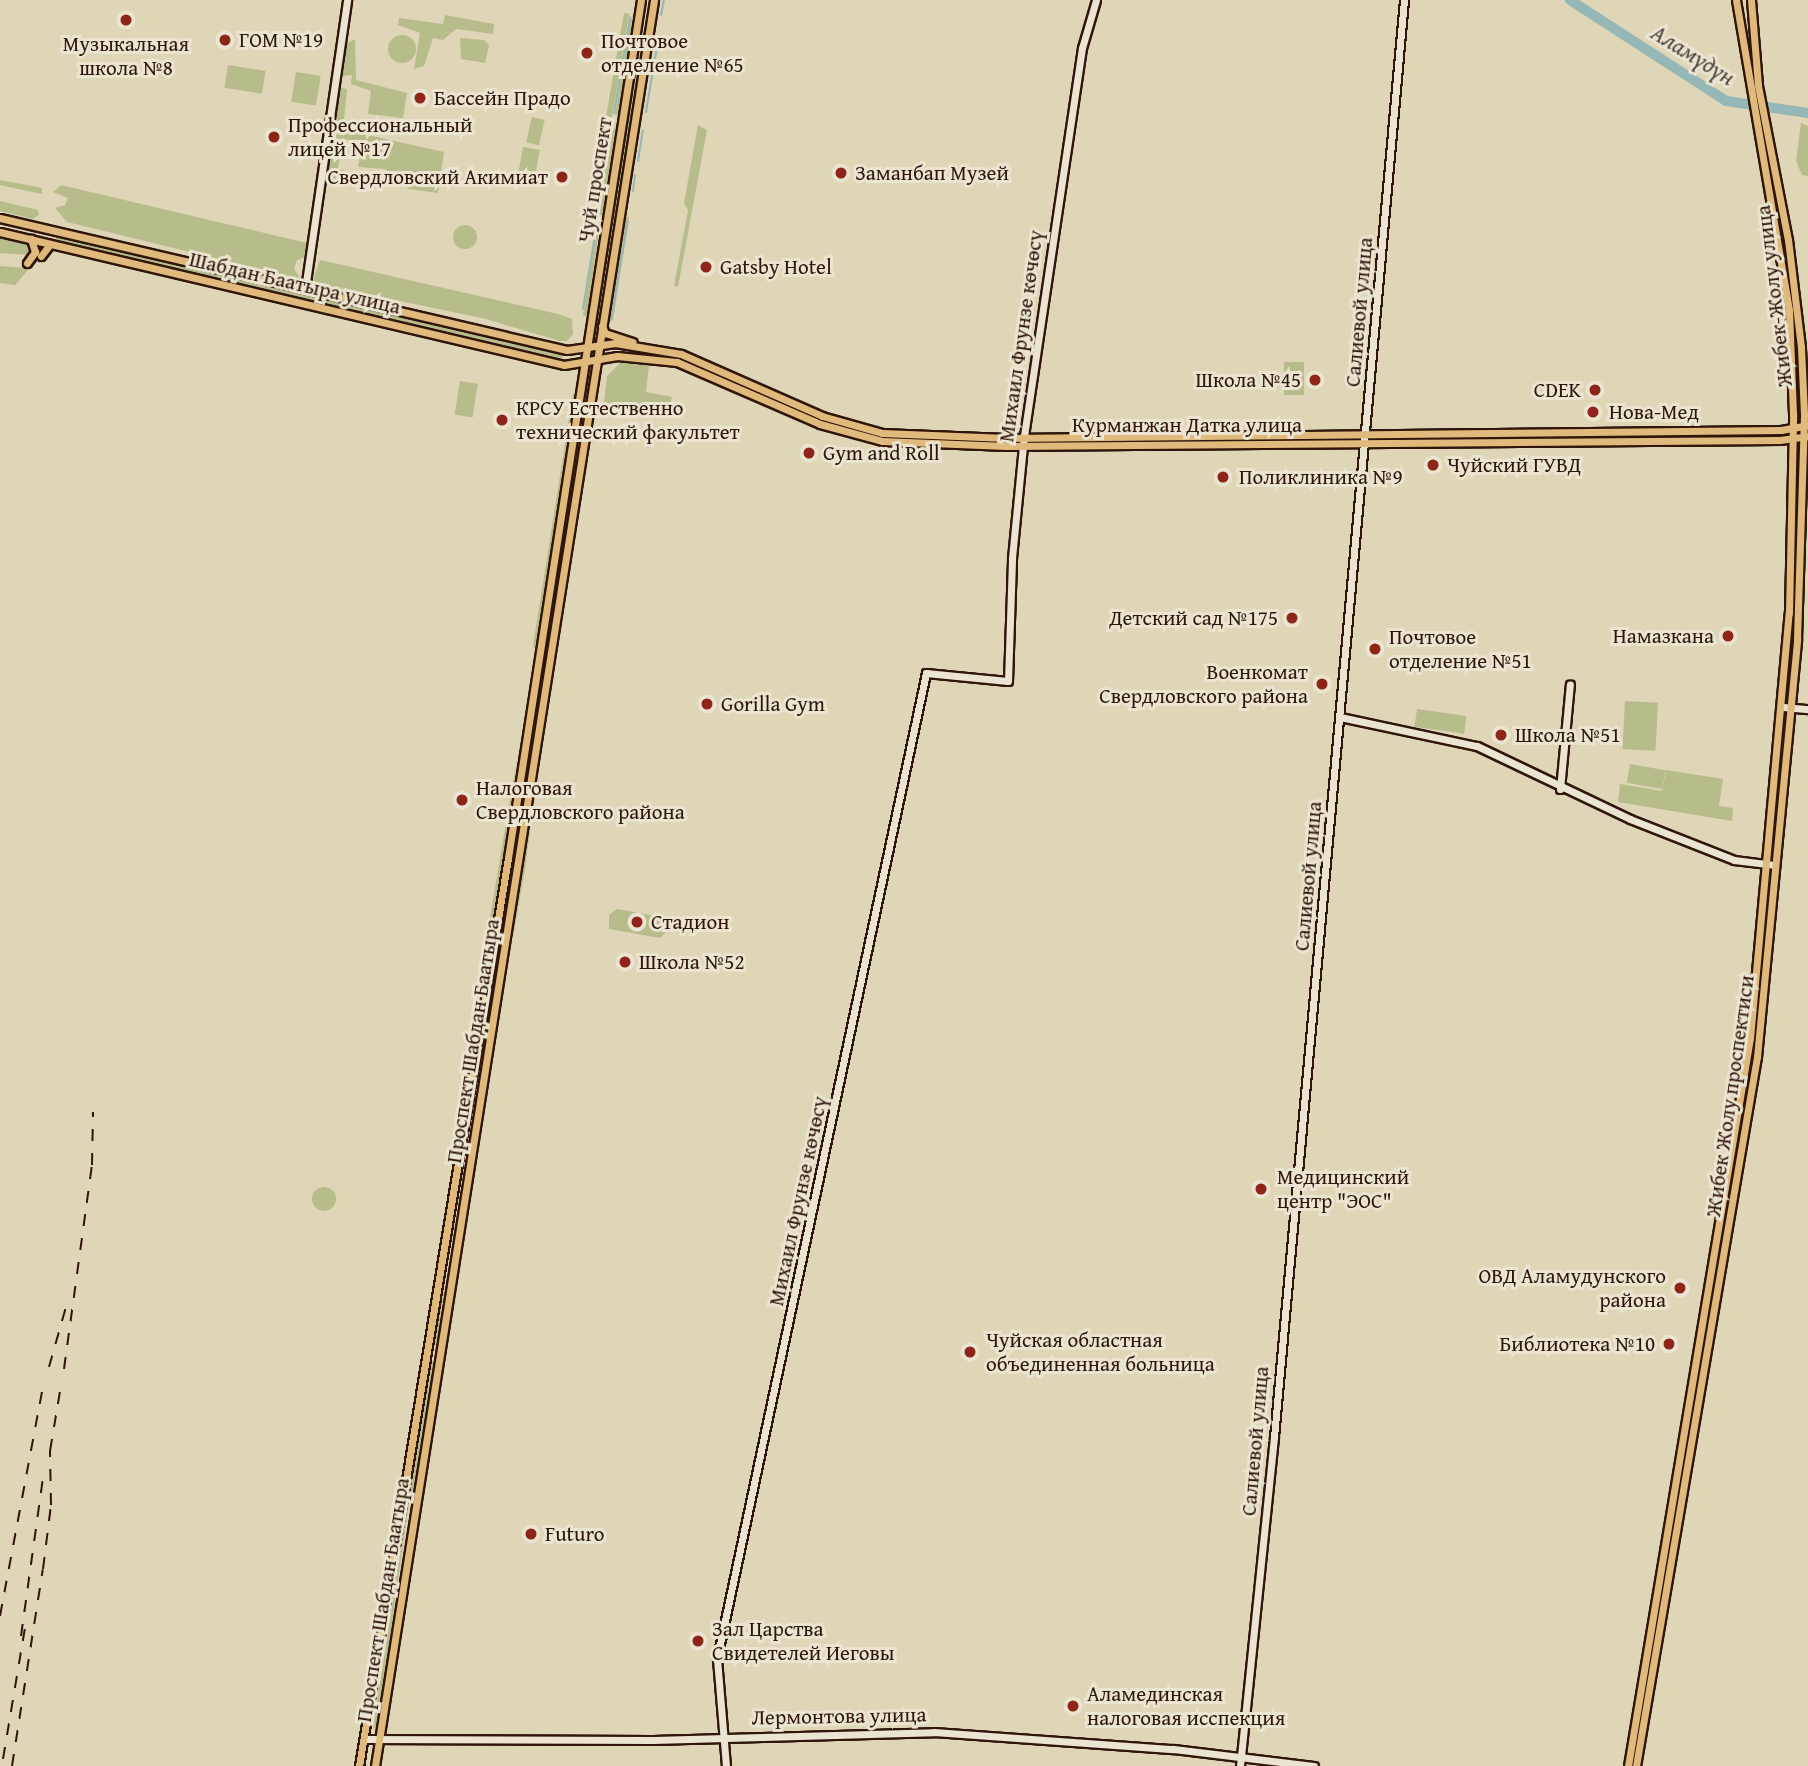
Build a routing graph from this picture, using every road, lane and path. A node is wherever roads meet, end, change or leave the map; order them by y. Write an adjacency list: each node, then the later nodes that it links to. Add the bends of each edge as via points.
1 (347, 0): 18 (main road)
2 (641, 0): 8 (main road, Чуй проспект)
3 (654, 0): 9 (main road, Чуй проспект)
4 (1096, 0): 30 (main road, Михаил Фрунзе көчөсү, via 1080,60)
5 (1404, 0): 28 (main road, Салиевой улица)
6 (1736, 0): 10 (main road)
7 (1751, 0): 10 (main road)
8 (638, 22): 9 (main road); 22 (main road, Чуй проспект)
9 (650, 24): 19 (main road, Чуй проспект)
10 (1756, 86): 11 (main road)
11 (1762, 122): 25 (main road, Жибек-Жолу улица, via 1796,298); 26 (main road, Жибек-Жолу улица, via 1789,310)
12 (0, 218): 18 (main road, Шабдан Баатыра улица)
13 (0, 232): 14 (main road, Шабдан Баатыра улица)
14 (31, 239): 15 (main road, Шабдан Баатыра улица); 17 (main road, via 35,252)
15 (50, 244): 16 (main road); 24 (main road, Шабдан Баатыра улица, via 564,365)
16 (41, 256)
17 (27, 263)
18 (305, 289): 22 (main road, Шабдан Баатыра улица, via 567,350)
19 (601, 323): 20 (main road, Чуй проспект); 21 (main road, via 605,333)
20 (598, 346): 21 (main road, Курманжан Датка улица); 22 (main road, Шабдан Баатыра улица); 23 (main road, Проспект Шабдан Баатыра)
21 (643, 346): 30 (main road, Курманжан Датка улица, via 718,367 798,406 865,430)
22 (585, 349): 24 (main road, Чуй проспект)
23 (595, 363): 24 (main road, Курманжан Датка улица); 30 (main road, Курманжан Датка улица, via 617,356 677,362 808,419 876,440); 38 (main road, Проспект Шабдан Баатыра)
24 (583, 365): 37 (main road, Проспект Шабдан Баатыра)
25 (1806, 425): 26 (main road, Курманжан Датка улица); 27 (main road, Жибек Жолу проспектиси)
26 (1793, 426): 28 (main road, Курманжан Датка улица, via 1781,430); 29 (main road, Жибек Жолу проспектиси)
27 (1806, 436): 29 (main road, Курманжан Датка улица); 32 (main road, Жибек Жолу проспектиси)
28 (1365, 437): 29 (main road, Курманжан Датка улица); 30 (main road, Курманжан Датка улица); 34 (main road, Салиевой улица)
29 (1793, 437): 32 (main road, Жибек Жолу проспектиси)
30 (1023, 440): 47 (main road, Михаил Фрунзе көчөсү, via 1012,558 1008,681 926,673 717,1658)
31 (1570, 684): 35 (main road)
32 (1787, 708): 33 (main road); 36 (main road, Жибек Жолу проспектиси)
33 (1808, 709)
34 (1340, 717): 35 (main road, via 1466,742); 50 (main road, Салиевой улица)
35 (1560, 789): 36 (main road, via 1734,860)
36 (1772, 865): 56 (main road, Жибек Жолу проспектиси, via 1747,1055); 57 (main road, Жибек Жолу проспектиси, via 1757,1057)
37 (477, 1044): 38 (main road); 39 (main road, Проспект Шабдан Баатыра)
38 (490, 1046): 40 (main road, Проспект Шабдан Баатыра)
39 (445, 1239): 40 (main road); 41 (main road, Проспект Шабдан Баатыра)
40 (459, 1242): 42 (main road, Проспект Шабдан Баатыра)
41 (442, 1263): 42 (main road); 43 (main road, Проспект Шабдан Баатыра)
42 (456, 1264): 44 (main road, Проспект Шабдан Баатыра)
43 (426, 1354): 44 (main road); 45 (main road, Проспект Шабдан Баатыра)
44 (440, 1356): 46 (main road, Проспект Шабдан Баатыра)
45 (404, 1500): 46 (main road); 48 (main road, Проспект Шабдан Баатыра)
46 (417, 1502): 49 (main road, Проспект Шабдан Баатыра)
47 (726, 1736): 49 (main road, Лермонтова улица); 50 (main road, Лермонтова улица, via 934,1731); 53 (main road, Михаил Фрунзе көчөсү)
48 (364, 1739): 49 (main road, Лермонтова улица); 51 (main road)
49 (379, 1740): 52 (main road)
50 (1242, 1755): 54 (main road, Салиевой улица); 55 (main road, Лермонтова улица)
51 (359, 1766)
52 (375, 1766)
53 (726, 1766)
54 (1240, 1766)
55 (1314, 1766)
56 (1628, 1766)
57 (1636, 1766)

